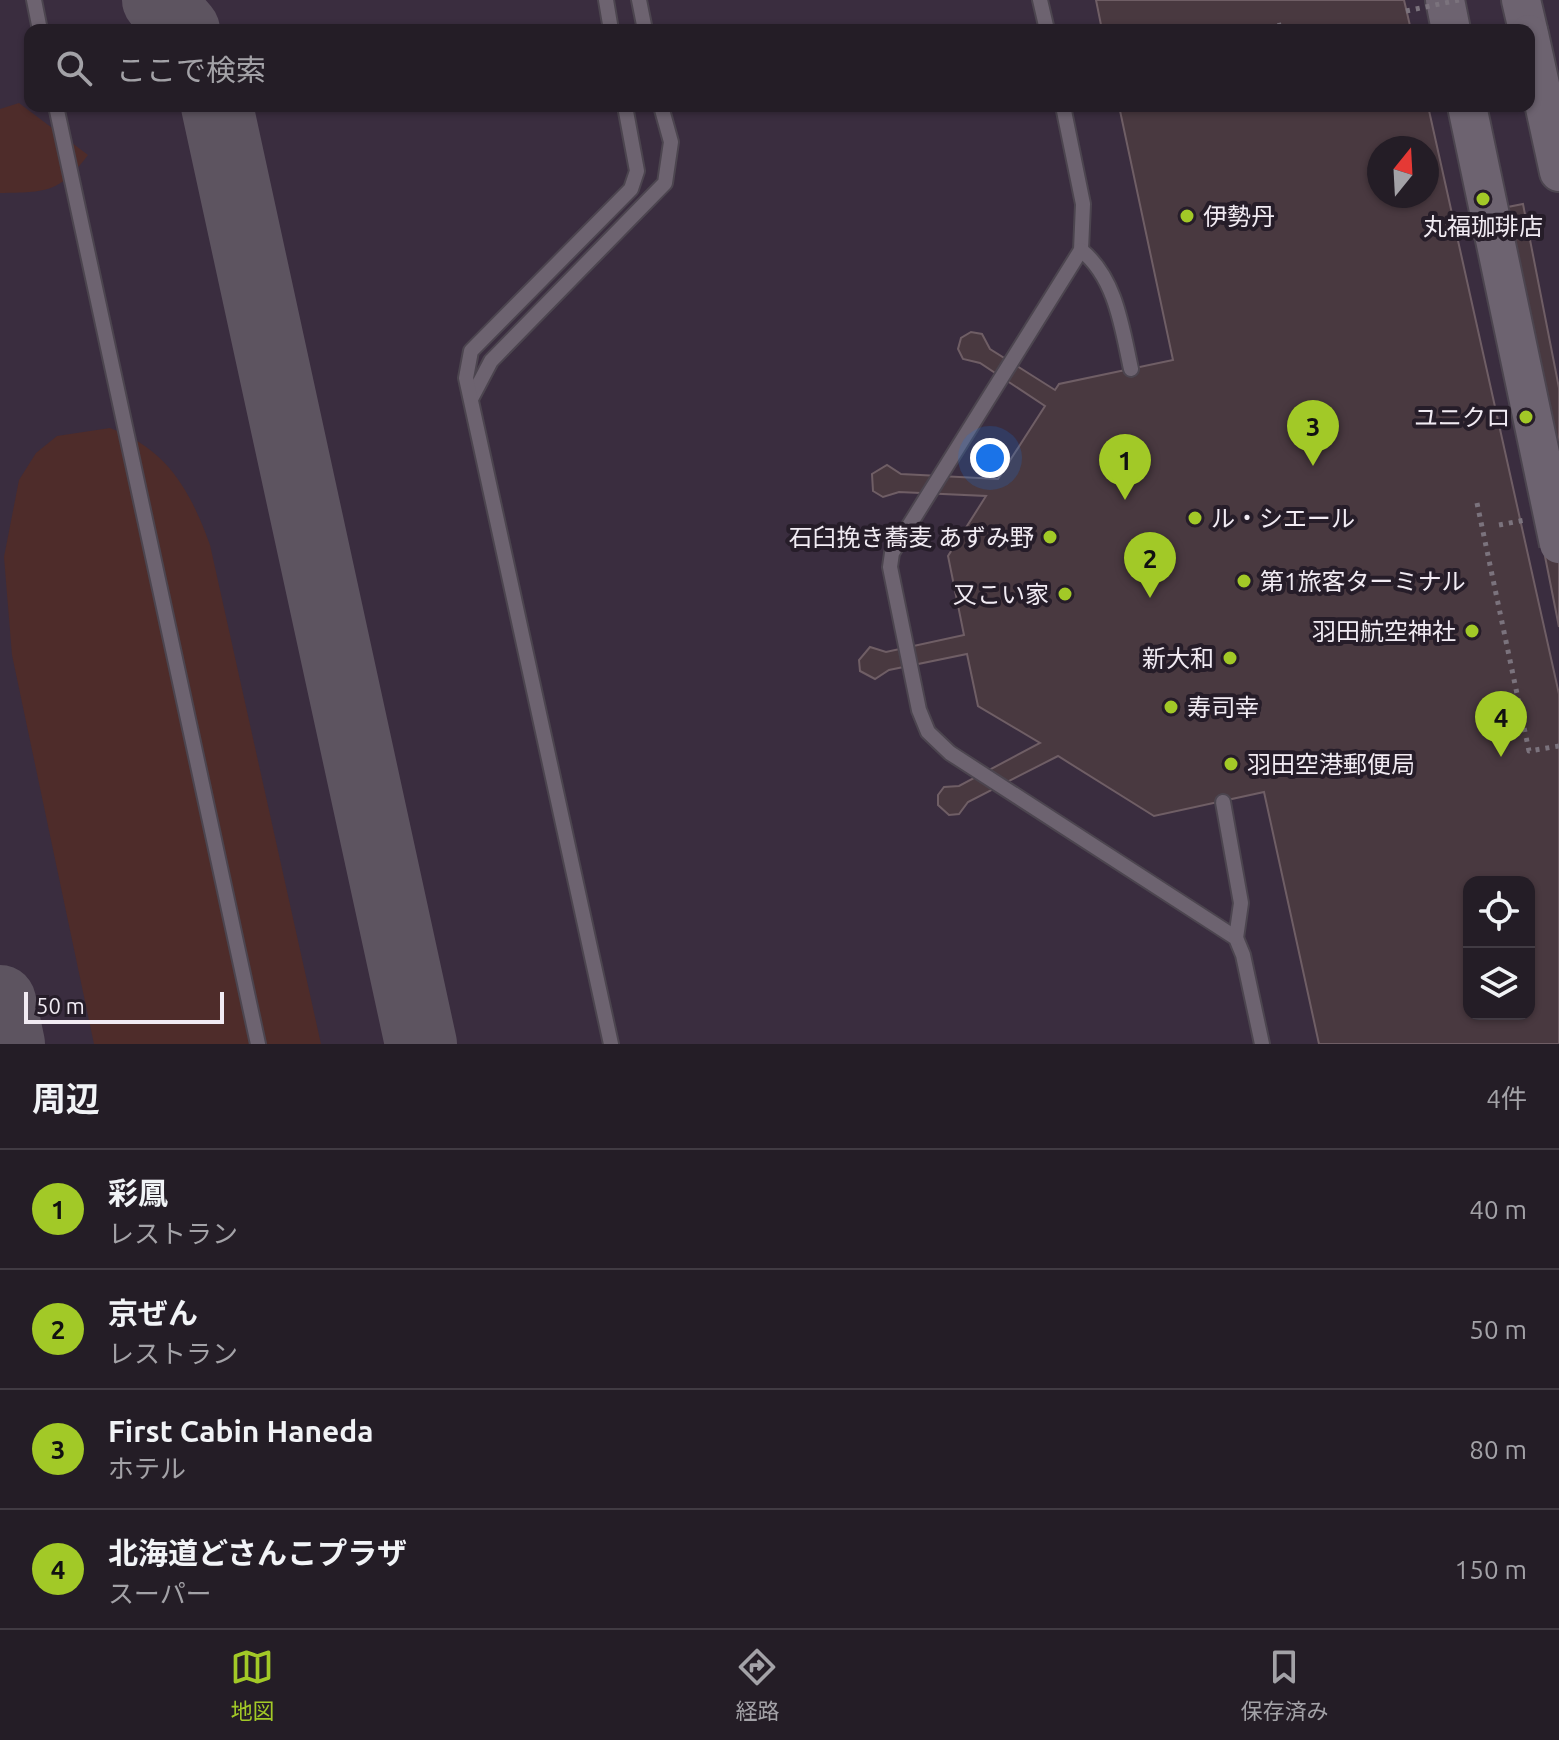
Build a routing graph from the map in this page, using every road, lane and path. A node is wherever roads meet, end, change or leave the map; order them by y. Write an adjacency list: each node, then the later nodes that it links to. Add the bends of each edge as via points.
1 (34, 0): 9 (lane)
2 (606, 0): 10 (lane)
3 (639, 0): 11 (lane)
4 (1040, 0): 12 (lane)
5 (1445, 0): 13 (street)
6 (1459, 0): 8 (path, bridge)
7 (1521, 0): 14 (street)
8 (1406, 11)
9 (39, 24)
10 (610, 24)
11 (644, 24)
12 (1046, 24)
13 (1450, 24)
14 (1526, 24)
15 (1535, 64): 21 (street)
16 (57, 112): 30 (lane)
17 (626, 112): 24 (lane, via 637,171 631,189 471,351 466,378)
18 (663, 112): 24 (lane, via 671,142 665,183 491,361)
19 (1064, 112): 22 (lane, via 1083,204)
20 (1468, 112): 26 (street, bridge)
21 (1559, 172)
22 (1081, 250): 23 (lane, via 1106,281); 29 (lane, via 892,553 890,567 919,710 928,732 950,753)
23 (1131, 369)
24 (471, 399): 31 (lane)
25 (1477, 503): 27 (path, via 1529,751)
26 (1559, 544)
27 (1559, 746)
28 (1223, 802): 29 (lane, via 1241,903)
29 (1236, 938): 32 (lane)
30 (258, 1044)
31 (611, 1044)
32 (1262, 1044)

